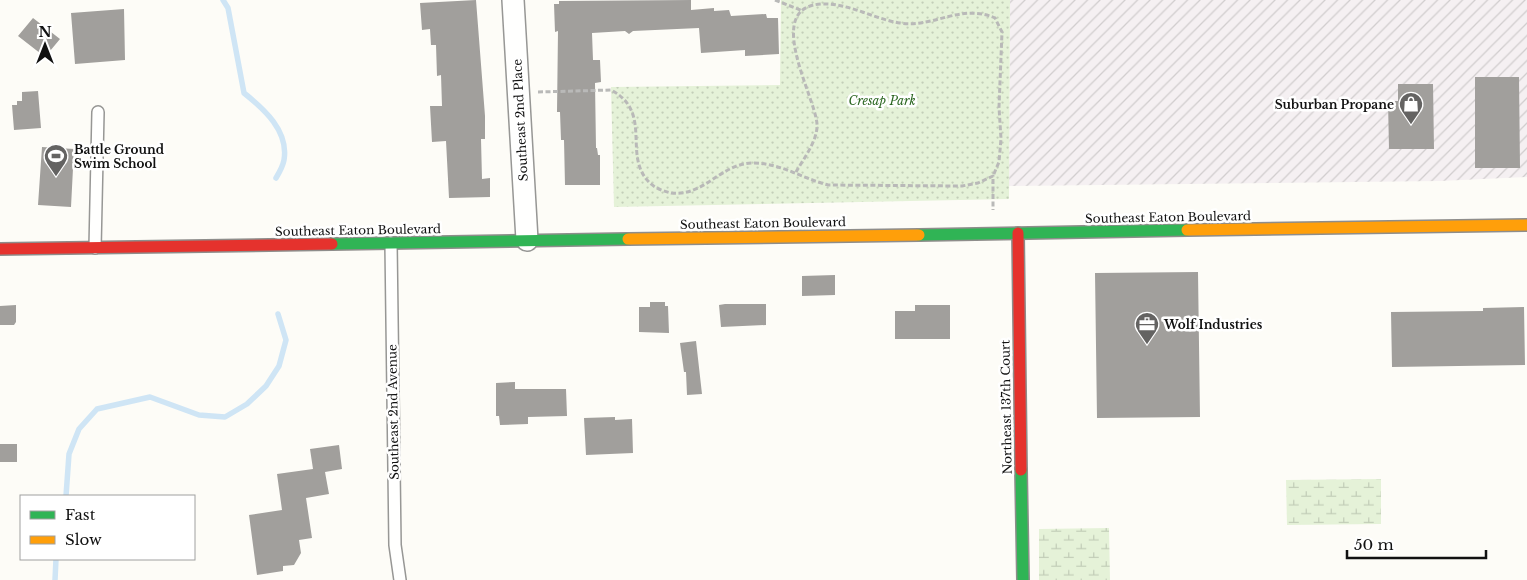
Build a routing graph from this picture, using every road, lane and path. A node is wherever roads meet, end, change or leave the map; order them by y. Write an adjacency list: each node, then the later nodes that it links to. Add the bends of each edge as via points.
1 (513, 0): 13 (street, Southeast 2nd Place)
2 (776, 0): 5 (path)
3 (829, 0): 4 (path)
4 (829, 5): 5 (path, via 811,6); 9 (path, via 909,24 967,12 996,18 1002,32 1001,139 999,162)
5 (803, 11): 8 (path, via 796,18 793,40 814,105 817,126 815,137)
6 (538, 92): 8 (path, via 611,90 621,95 635,119 641,167 647,181 662,191 690,193 724,171 748,163 775,164)
7 (98, 112): 15 (lane)
8 (796, 172): 9 (path, via 813,182 828,185 962,186)
9 (993, 176): 10 (path)
10 (993, 208)
11 (1527, 225): 12 (main road, Southeast Eaton Boulevard)
12 (1018, 233): 13 (main road, Southeast Eaton Boulevard); 18 (main road, Northeast 137th Court)
13 (527, 240): 14 (main road, Southeast Eaton Boulevard)
14 (391, 243): 15 (main road, Southeast Eaton Boulevard); 17 (lane, Southeast 2nd Avenue, via 395,544)
15 (94, 248): 16 (main road, Southeast Eaton Boulevard)
16 (0, 249)
17 (400, 580)
18 (1022, 580)

